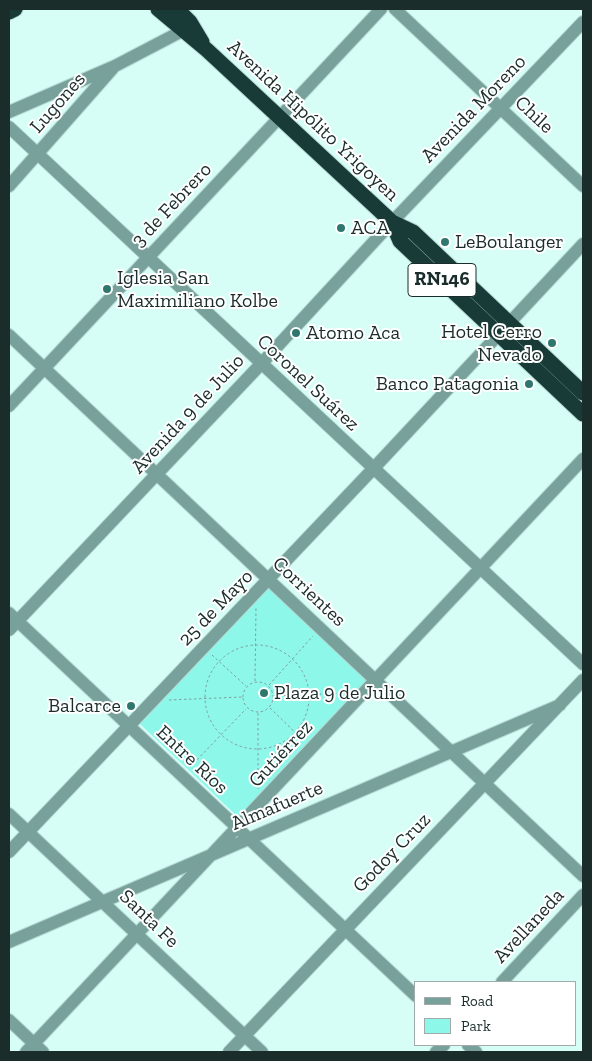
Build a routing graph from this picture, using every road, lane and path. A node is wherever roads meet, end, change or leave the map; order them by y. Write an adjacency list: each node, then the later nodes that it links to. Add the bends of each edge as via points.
1 (15, 9): 5 (highway)
2 (381, 9): 11 (street, 3 de Febrero)
3 (395, 9): 9 (street, Chile)
4 (170, 11): 7 (highway, Avenida Hipólito Yrigoyen / RN146)
5 (9, 12)
6 (583, 22): 9 (street, Avenida Moreno)
7 (186, 27): 8 (street); 11 (highway, Avenida Hipólito Yrigoyen / RN146)
8 (115, 66): 10 (street); 13 (street, Lugones)
9 (500, 110): 15 (street, Chile); 16 (street, Avenida Moreno)
10 (9, 112)
11 (280, 117): 16 (highway, Avenida Hipólito Yrigoyen / RN146); 18 (street, 3 de Febrero)
12 (9, 127): 13 (street, Coronel Suárez)
13 (38, 155): 14 (street, Lugones); 18 (street, Coronel Suárez)
14 (9, 186)
15 (583, 186)
16 (392, 222): 19 (highway, Avenida Hipólito Yrigoyen / RN146, via 413,232); 20 (highway, Avenida Hipólito Yrigoyen / RN146, via 400,241); 22 (street, Avenida 9 de Julio)
17 (583, 244): 19 (street, 25 de Mayo)
18 (147, 258): 22 (street, Coronel Suárez); 23 (street, 3 de Febrero)
19 (509, 323): 20 (street, 25 de Mayo); 24 (highway, Avenida Hipólito Yrigoyen / RN146)
20 (499, 334): 26 (highway, Avenida Hipólito Yrigoyen / RN146); 28 (street, 25 de Mayo)
21 (9, 335): 23 (street, Corrientes)
22 (261, 364): 28 (street, Coronel Suárez); 29 (street, Avenida 9 de Julio)
23 (44, 368): 25 (street, 3 de Febrero); 29 (street, Corrientes)
24 (583, 393)
25 (9, 406)
26 (583, 414)
27 (583, 459): 30 (street, Gutiérrez)
28 (373, 470): 30 (street, Coronel Suárez); 31 (street, 25 de Mayo)
29 (156, 475): 31 (street, Corrientes); 33 (street, Avenida 9 de Julio)
30 (480, 570): 39 (street, Coronel Suárez); 41 (street, Gutiérrez)
31 (268, 580): 41 (street, Corrientes); 55 (street, 25 de Mayo)
32 (256, 601): 35 (path)
33 (12, 621): 55 (street, Entre Ríos)
34 (316, 633): 37 (path)
35 (255, 644): 37 (path, via 269,645); 38 (path, via 242,646); 42 (path)
36 (207, 651): 38 (path)
37 (293, 658): 43 (path); 46 (path, via 308,681)
38 (218, 661): 44 (path); 49 (path, via 210,672)
39 (583, 664)
40 (583, 680): 51 (street, Godoy Cruz)
41 (376, 681): 60 (street, Corrientes); 65 (street, Gutiérrez)
42 (255, 682): 43 (path); 44 (path)
43 (268, 686): 47 (path)
44 (246, 687): 48 (path)
45 (349, 693): 46 (path)
46 (310, 695): 47 (path); 56 (path, via 304,722)
47 (273, 696): 52 (path)
48 (242, 697): 49 (path); 53 (path)
49 (204, 698): 50 (path); 57 (path, via 210,718)
50 (161, 700)
51 (560, 705): 60 (street, Almafuerte); 62 (street, Godoy Cruz)
52 (270, 707): 54 (path); 56 (path)
53 (247, 708): 54 (path); 57 (path)
54 (258, 712): 59 (path)
55 (128, 725): 61 (street, Entre Ríos); 66 (street, 25 de Mayo)
56 (296, 733): 58 (path); 59 (path, via 285,742)
57 (221, 735): 59 (path, via 238,745); 61 (path)
58 (309, 745)
59 (258, 749): 63 (path)
60 (451, 752): 62 (street, Corrientes); 67 (street, Almafuerte)
61 (182, 775): 65 (street, Entre Ríos)
62 (485, 784): 70 (street, Corrientes); 73 (street, Godoy Cruz)
63 (258, 788)
64 (9, 814): 66 (street, Santa Fe)
65 (237, 828): 67 (street, Entre Ríos); 69 (street, Gutiérrez)
66 (28, 832): 68 (street, 25 de Mayo); 72 (street, Santa Fe)
67 (249, 839): 69 (street, Almafuerte); 73 (street, Entre Ríos)
68 (9, 852)
69 (208, 856): 72 (street, Almafuerte); 74 (street, Gutiérrez)
70 (583, 876)
71 (583, 895): 76 (street, Avellaneda)
72 (103, 901): 74 (street, Santa Fe); 75 (street, Almafuerte)
73 (345, 929): 77 (street, Entre Ríos); 79 (street, Godoy Cruz)
74 (137, 935): 79 (street, Santa Fe); 80 (street, Gutiérrez)
75 (9, 942)
76 (503, 981)
77 (414, 994)
78 (9, 1020): 80 (street)
79 (245, 1036): 81 (street, Godoy Cruz); 82 (street, Santa Fe)
80 (34, 1049)
81 (229, 1052)
82 (262, 1052)

